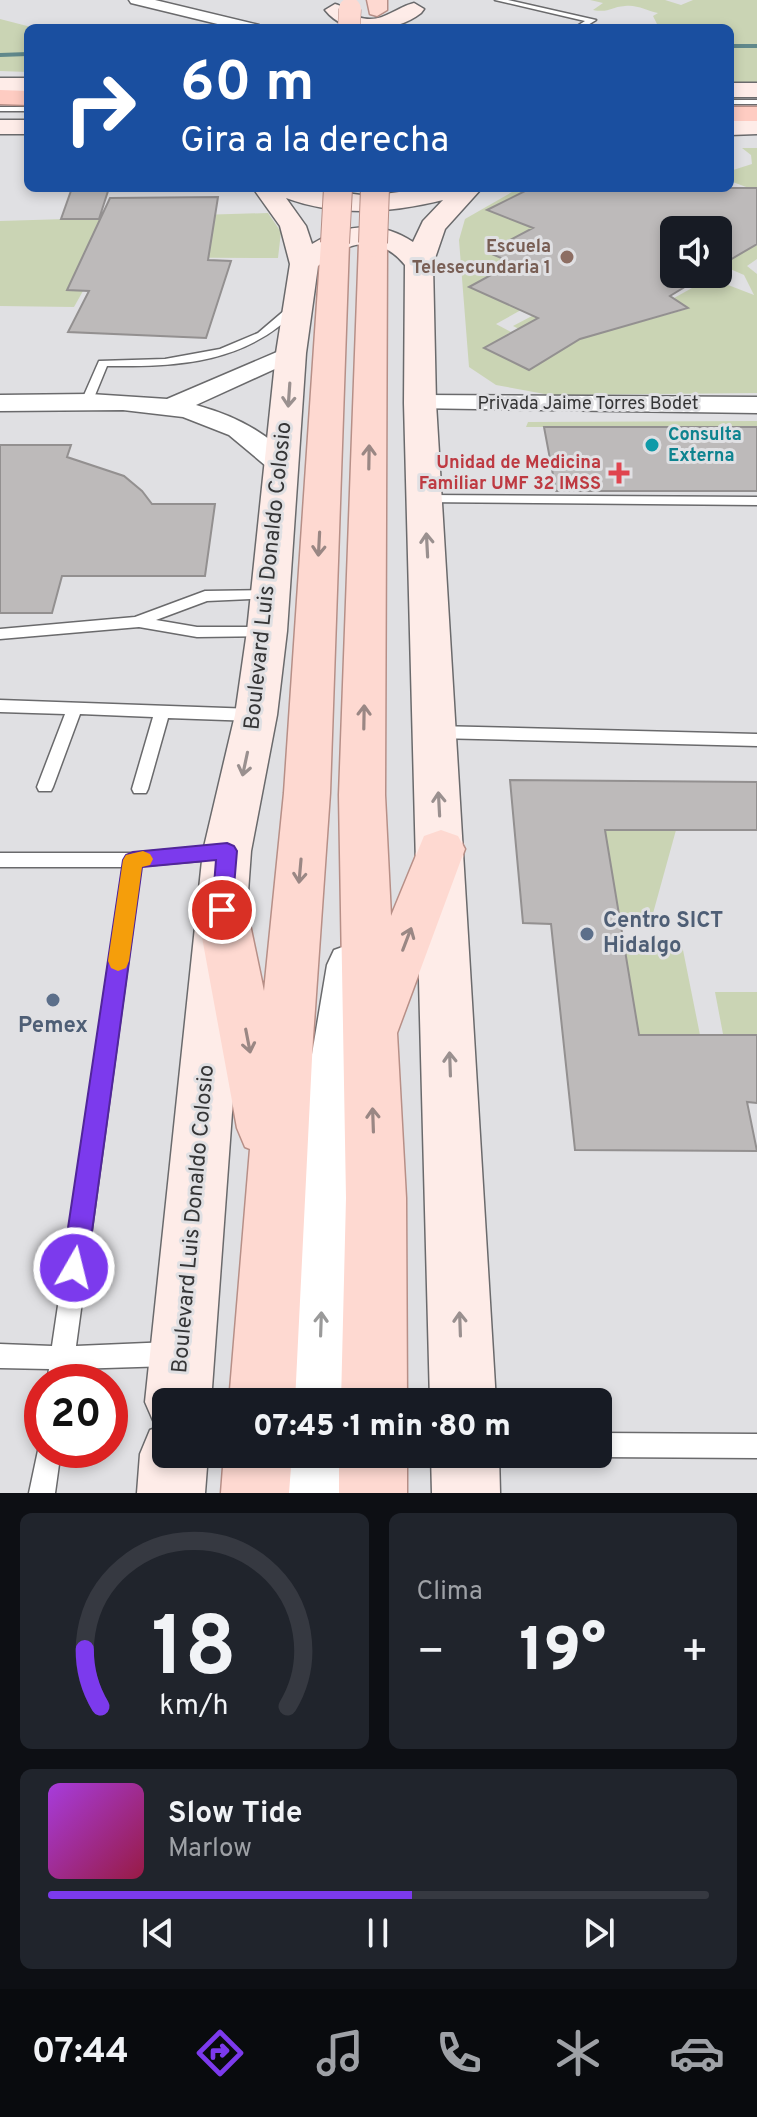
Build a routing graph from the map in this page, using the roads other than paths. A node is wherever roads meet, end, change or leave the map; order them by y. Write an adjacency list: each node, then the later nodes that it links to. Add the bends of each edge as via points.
1 (136, 0): 6 (street)
2 (377, 0): 7 (main road)
3 (498, 0): 9 (lane, via 592,20)
4 (412, 5): 5 (main road, via 400,20 373,24 341,17); 8 (main road)
5 (337, 9)
6 (237, 24)
7 (378, 24)
8 (426, 24)
9 (585, 24)
10 (0, 85): 11 (main road)
11 (24, 85)
12 (734, 90): 13 (main road)
13 (757, 90)
14 (734, 100): 15 (highway)
15 (757, 100)
16 (0, 106): 17 (highway)
17 (24, 106)
18 (734, 111): 19 (highway)
19 (757, 111)
20 (0, 127): 21 (main road)
21 (24, 127)
22 (757, 127): 23 (main road)
23 (734, 128)
24 (269, 192): 30 (main road, Boulevard Luis Donaldo Colosio, via 294,228)
25 (297, 192): 28 (main road, via 357,204 401,203)
26 (338, 192): 61 (main road, Boulevard Luis Donaldo Colosio, one-way to 61, bridge, via 307,793)
27 (375, 192): 58 (main road, one-way to 27, bridge, via 362,795)
28 (441, 192)
29 (465, 192): 31 (main road, via 432,227)
30 (304, 264): 31 (main road, via 323,246 366,235 402,243); 32 (main road, Boulevard Luis Donaldo Colosio)
31 (419, 264): 36 (main road)
32 (297, 305): 33 (main road, Boulevard Luis Donaldo Colosio); 34 (lane, via 265,334 198,359 103,363)
33 (291, 353): 38 (street); 39 (main road, Boulevard Luis Donaldo Colosio, one-way to 39)
34 (87, 402): 35 (street); 38 (street)
35 (0, 403)
36 (420, 403): 37 (street, Privada Jaime Torres Bodet); 40 (main road)
37 (757, 405)
38 (173, 406): 39 (street, via 236,429)
39 (281, 465): 42 (main road, Boulevard Luis Donaldo Colosio)
40 (424, 499): 41 (lane); 50 (main road, one-way to 40)
41 (757, 501)
42 (270, 595): 43 (lane, via 205,596); 44 (main road, Boulevard Luis Donaldo Colosio)
43 (139, 622): 44 (lane, via 197,632); 45 (lane)
44 (267, 631): 49 (main road, Boulevard Luis Donaldo Colosio)
45 (0, 634)
46 (0, 706): 47 (lane)
47 (74, 710): 48 (lane); 52 (lane)
48 (162, 713): 49 (lane); 53 (lane)
49 (256, 715): 55 (main road, Boulevard Luis Donaldo Colosio, one-way to 55)
50 (435, 732): 51 (lane); 54 (main road, one-way to 50)
51 (757, 740)
52 (45, 787)
53 (140, 789)
54 (441, 849): 60 (main road, one-way to 54); 69 (main road, one-way to 54)
55 (227, 851): 57 (lane); 59 (main road, Boulevard Luis Donaldo Colosio)
56 (0, 860): 57 (lane)
57 (133, 860): 63 (lane)
58 (365, 867): 60 (main road); 67 (street, one-way to 58, via 329,1114)
59 (222, 910): 61 (main road, one-way to 61); 65 (main road, Boulevard Luis Donaldo Colosio)
60 (370, 1038): 68 (main road, one-way to 60, via 376,1198)
61 (278, 1193): 66 (main road, Boulevard Luis Donaldo Colosio)
62 (0, 1356): 63 (lane)
63 (62, 1358): 64 (lane); 65 (lane)
64 (61, 1364)
65 (180, 1378)
66 (263, 1388)
67 (319, 1388)
68 (374, 1388)
69 (462, 1388)
70 (612, 1445): 71 (lane)
71 (757, 1446)
72 (46, 1468): 78 (lane)
73 (173, 1468): 79 (main road)
74 (257, 1468): 80 (main road)
75 (316, 1468): 81 (street)
76 (373, 1468): 82 (main road)
77 (465, 1468): 83 (main road)
78 (42, 1493)
79 (171, 1493)
80 (255, 1493)
81 (315, 1493)
82 (373, 1493)
83 (466, 1493)

